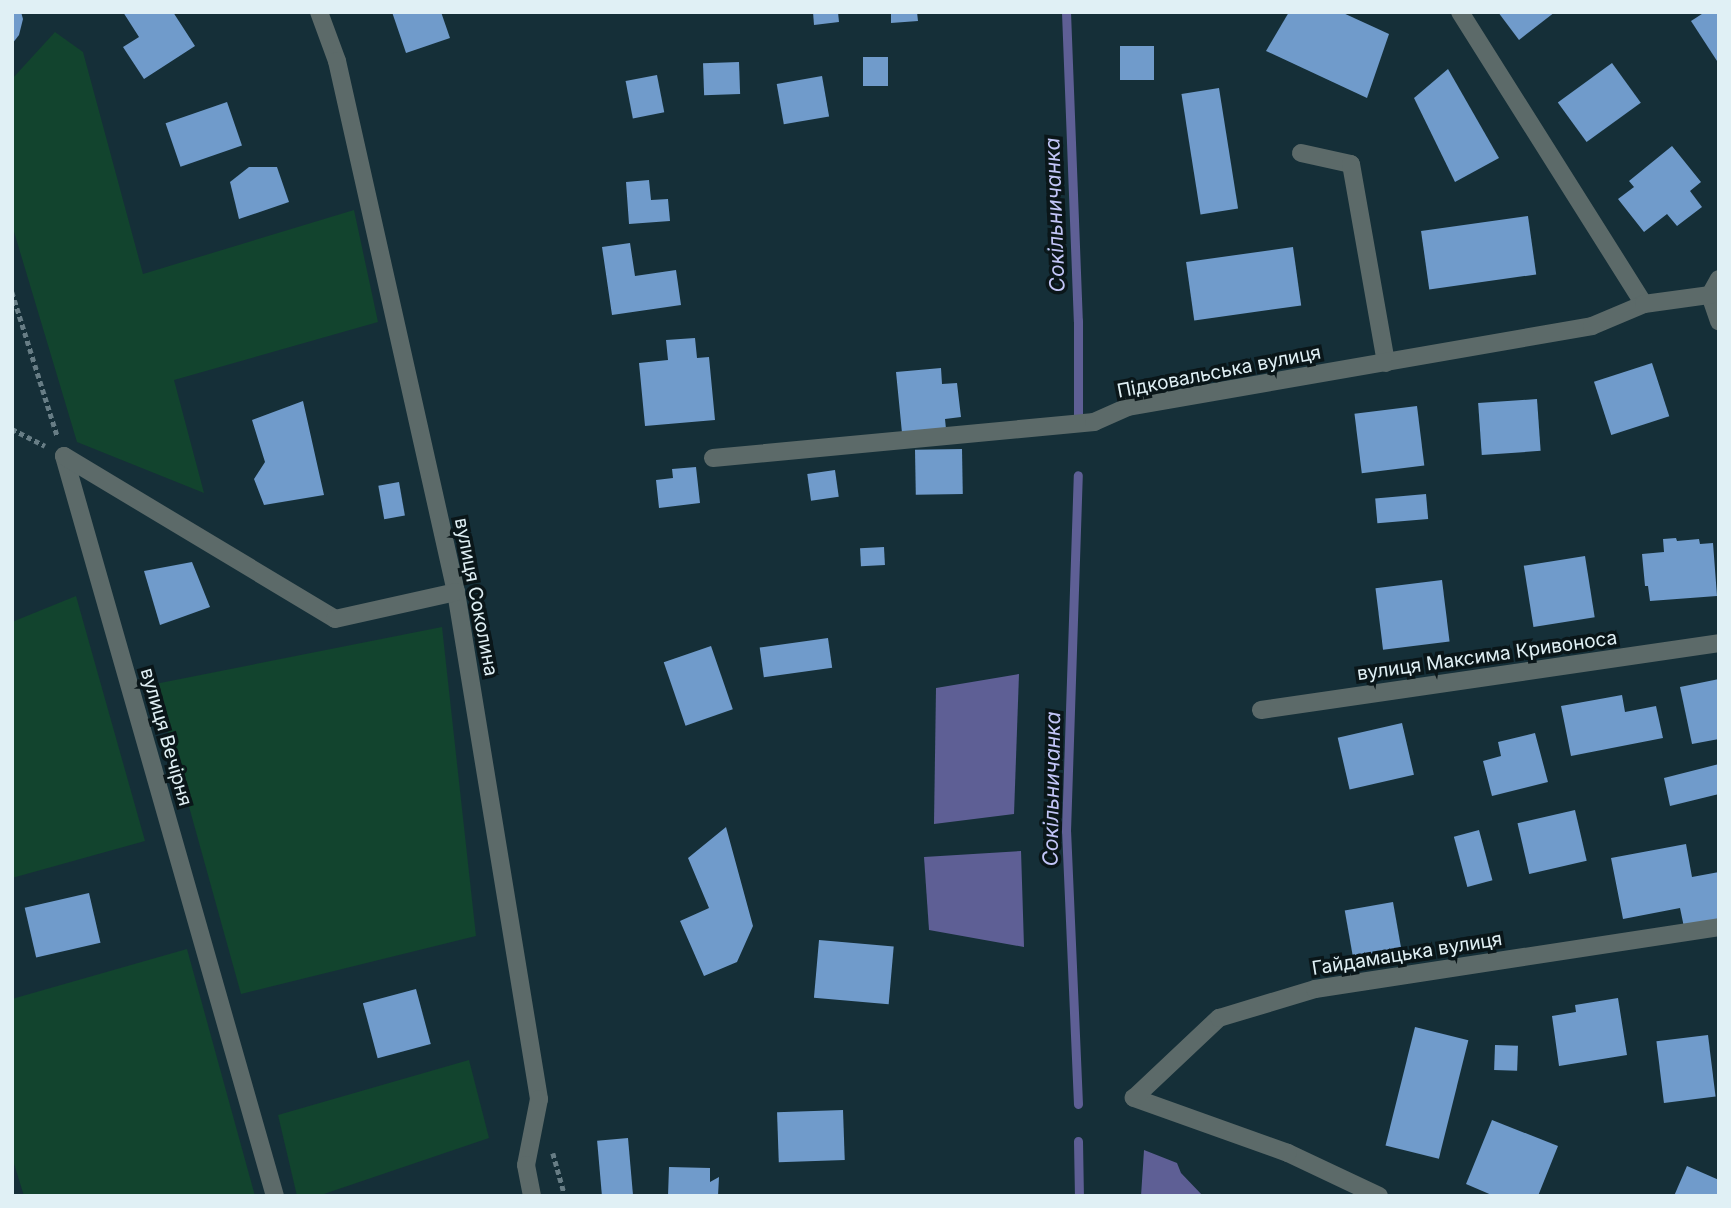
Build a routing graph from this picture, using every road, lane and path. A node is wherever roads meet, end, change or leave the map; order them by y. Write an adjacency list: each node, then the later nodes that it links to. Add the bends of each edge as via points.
1 (319, 12): 12 (street, вулиця Соколина, via 337,61)
2 (1461, 14): 6 (street)
3 (1301, 153): 8 (street, via 1351,164)
4 (1714, 287): 6 (street, Підковальська вулиця); 7 (street)
5 (12, 292): 10 (path)
6 (1644, 304): 8 (street, Підковальська вулиця, via 1592,326)
7 (1719, 321)
8 (1386, 363): 11 (street, Підковальська вулиця, via 1128,407 1094,422)
9 (12, 429): 10 (path)
10 (64, 456): 12 (street, via 335,619); 16 (street, вулиця Вечірня)
11 (713, 458)
12 (456, 592): 17 (street, вулиця Соколина, via 539,1099 526,1165)
13 (1719, 643): 14 (street, вулиця Максима Кривоноса)
14 (1261, 710)
15 (1719, 927): 18 (street, Гайдамацька вулиця, via 1291,996 1219,1018 1134,1098 1288,1153)
16 (275, 1196)
17 (532, 1196)
18 (1379, 1196)

